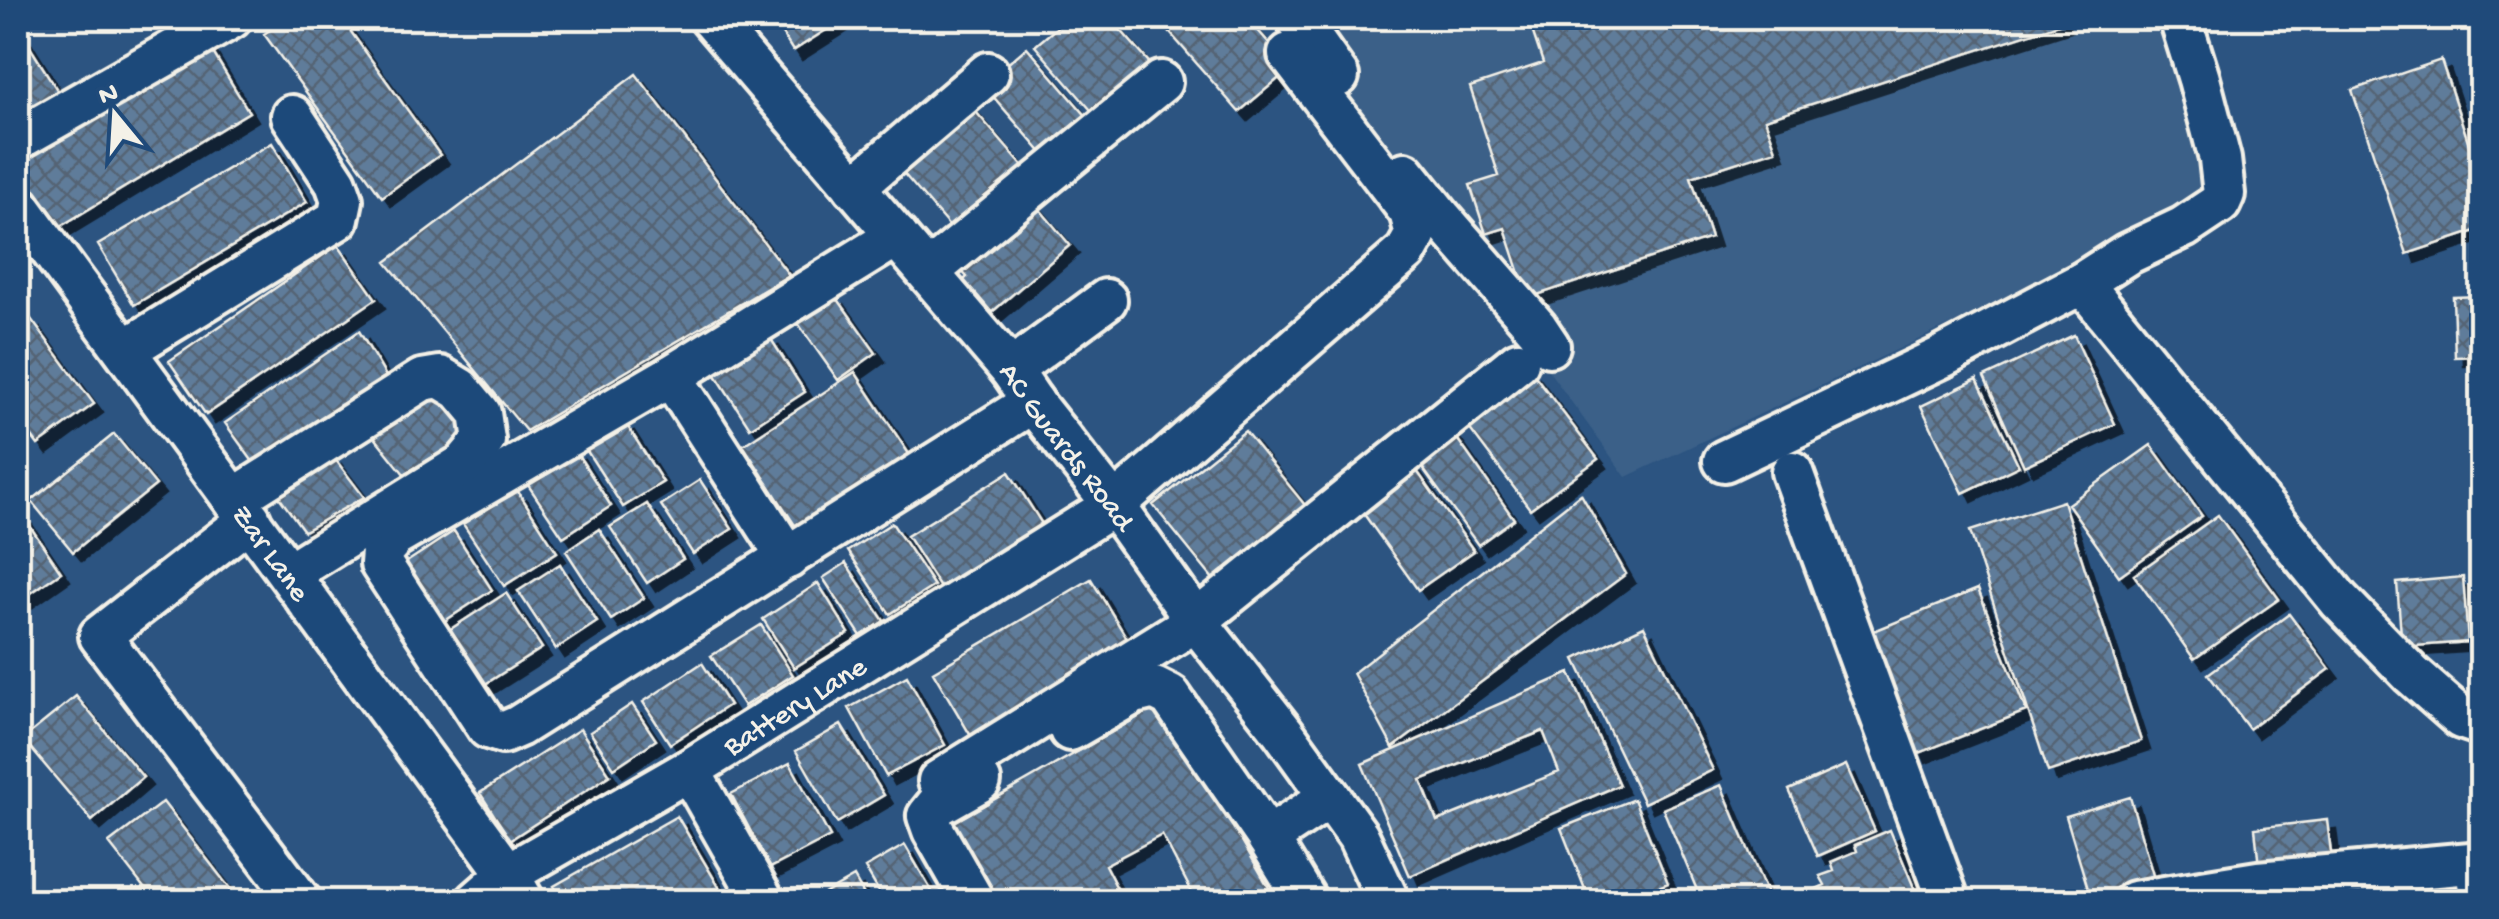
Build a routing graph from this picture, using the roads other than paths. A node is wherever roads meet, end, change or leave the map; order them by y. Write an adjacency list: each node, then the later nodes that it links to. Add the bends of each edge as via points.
1 (232, 18): 8 (street)
2 (710, 18): 9 (street, AC Guards Road)
3 (2180, 18): 13 (street, via 2224,194 2184,227)
4 (1293, 36): 20 (street, Battery Lane, via 1410,212 1416,234 1406,252); 24 (street, via 1537,328 1534,354)
5 (988, 74): 9 (street)
6 (1161, 82): 12 (street)
7 (292, 116): 15 (street, via 336,183 342,200 338,218)
8 (18, 139)
9 (854, 187): 11 (street, AC Guards Road)
10 (18, 205): 15 (street, Zar Lane)
11 (898, 236): 12 (street, AC Guards Road); 16 (street)
12 (928, 272): 17 (street, AC Guards Road)
13 (2082, 283): 18 (street); 25 (street, via 2339,600 2460,718)
14 (1106, 300): 17 (street)
15 (124, 350): 21 (street, Zar Lane)
16 (671, 376): 22 (street); 22 (street, via 394,537 381,564 488,728 503,733)
17 (1022, 386): 20 (street, AC Guards Road); 22 (street)
18 (1724, 461)
19 (1792, 472): 41 (street)
20 (1114, 505): 24 (street, AC Guards Road); 26 (street, Battery Lane)
21 (242, 509): 23 (street, Zar Lane); 23 (street, via 422,380 440,377 480,414 484,440 464,464); 35 (street, via 100,636)
22 (788, 558)
23 (289, 573): 31 (street, Zar Lane)
24 (1196, 621): 27 (street); 28 (street, AC Guards Road)
25 (2482, 725)
26 (688, 770): 31 (street, Battery Lane); 37 (street)
27 (939, 781)
28 (1330, 796): 29 (street); 40 (street, AC Guards Road, via 1358,836)
29 (1268, 838): 38 (street, via 1170,696 1154,688 1134,693 936,806 928,816 933,830); 39 (street)
30 (2479, 875): 32 (street)
31 (516, 888): 36 (street, Battery Lane)
32 (2360, 888): 33 (street)
33 (2260, 892): 34 (street)
34 (2159, 899)
35 (301, 902)
36 (476, 902)
37 (764, 902)
38 (974, 902)
39 (1307, 902)
40 (1389, 902)
41 (1949, 902)

